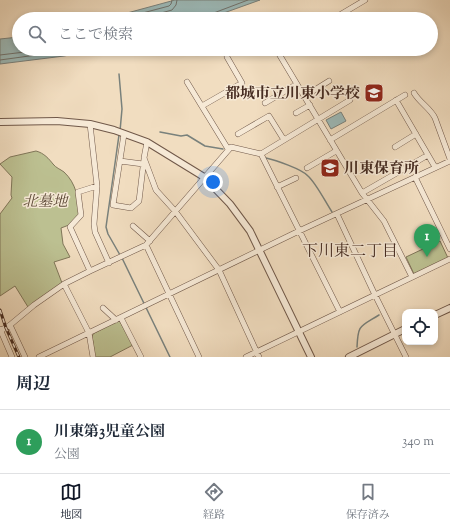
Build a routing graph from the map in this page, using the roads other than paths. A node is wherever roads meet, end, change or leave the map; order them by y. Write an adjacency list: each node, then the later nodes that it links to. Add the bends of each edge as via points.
1 (365, 0): 2 (street)
2 (345, 12)
3 (282, 56): 7 (street)
4 (227, 57): 15 (street, via 242,83)
5 (330, 81): 10 (street)
6 (187, 82): 15 (street)
7 (297, 84): 10 (street); 13 (street)
8 (414, 93): 33 (street, via 435,118)
9 (405, 94): 12 (street)
10 (305, 96): 14 (street)
11 (350, 100): 17 (street)
12 (396, 100): 22 (street); 24 (street)
13 (265, 103)
14 (310, 105): 16 (street); 17 (street)
15 (202, 106): 27 (street)
16 (296, 113)
17 (318, 119): 23 (street); 24 (street)
18 (0, 122): 19 (street)
19 (90, 124): 20 (street); 40 (street)
20 (124, 133): 25 (street); 32 (street)
21 (238, 134): 23 (street, via 269,116)
22 (416, 134): 26 (street); 30 (street)
23 (284, 140): 29 (street)
24 (330, 140): 28 (street)
25 (146, 142): 31 (street); 37 (street)
26 (395, 147)
27 (228, 149): 29 (street, via 231,147); 37 (street)
28 (336, 151): 36 (street); 42 (street)
29 (261, 154): 41 (street)
30 (428, 154): 35 (street); 42 (street)
31 (144, 158): 34 (street); 44 (street, via 156,190)
32 (120, 160): 34 (street); 34 (street, via 113,204 131,208 138,201)
33 (450, 160): 35 (street)
34 (143, 164)
35 (435, 167): 38 (street)
36 (307, 168)
37 (204, 177): 44 (street); 51 (street, via 241,218)
38 (415, 177): 43 (street); 50 (street)
39 (296, 178): 41 (street)
40 (97, 186): 53 (street, via 95,232); 55 (street, via 78,192 81,215 70,227)
41 (277, 187): 47 (street)
42 (362, 194): 43 (street)
43 (367, 200): 45 (street); 56 (street, via 384,221)
44 (175, 211): 48 (street); 54 (street)
45 (337, 214): 47 (street); 59 (street)
46 (133, 226): 48 (street)
47 (299, 231): 51 (street); 62 (street)
48 (150, 241): 49 (street)
49 (146, 245): 53 (street); 58 (street)
50 (450, 249)
51 (260, 250): 54 (street); 69 (street)
52 (450, 259): 56 (street)
53 (109, 263): 55 (street)
54 (219, 270): 58 (street); 71 (street)
55 (90, 271): 57 (street)
56 (412, 277): 59 (street)
57 (64, 284): 65 (street); 68 (street)
58 (170, 294): 64 (street); 77 (street)
59 (375, 295): 62 (street); 70 (street)
60 (103, 308): 64 (street)
61 (450, 308): 63 (street)
62 (340, 312): 69 (street)
63 (438, 314)
64 (119, 319): 68 (street); 76 (street)
65 (10, 325): 66 (street); 73 (street)
66 (0, 330): 72 (street)
67 (402, 330): 70 (street)
68 (89, 333): 74 (street); 75 (street)
69 (298, 333): 71 (street); 79 (street)
70 (395, 334): 80 (street); 81 (street)
71 (257, 354): 78 (street)
72 (12, 357)
73 (25, 357)
74 (39, 357)
75 (93, 357)
76 (141, 357)
77 (199, 357)
78 (246, 357)
79 (311, 357)
80 (348, 357)
81 (406, 357)

